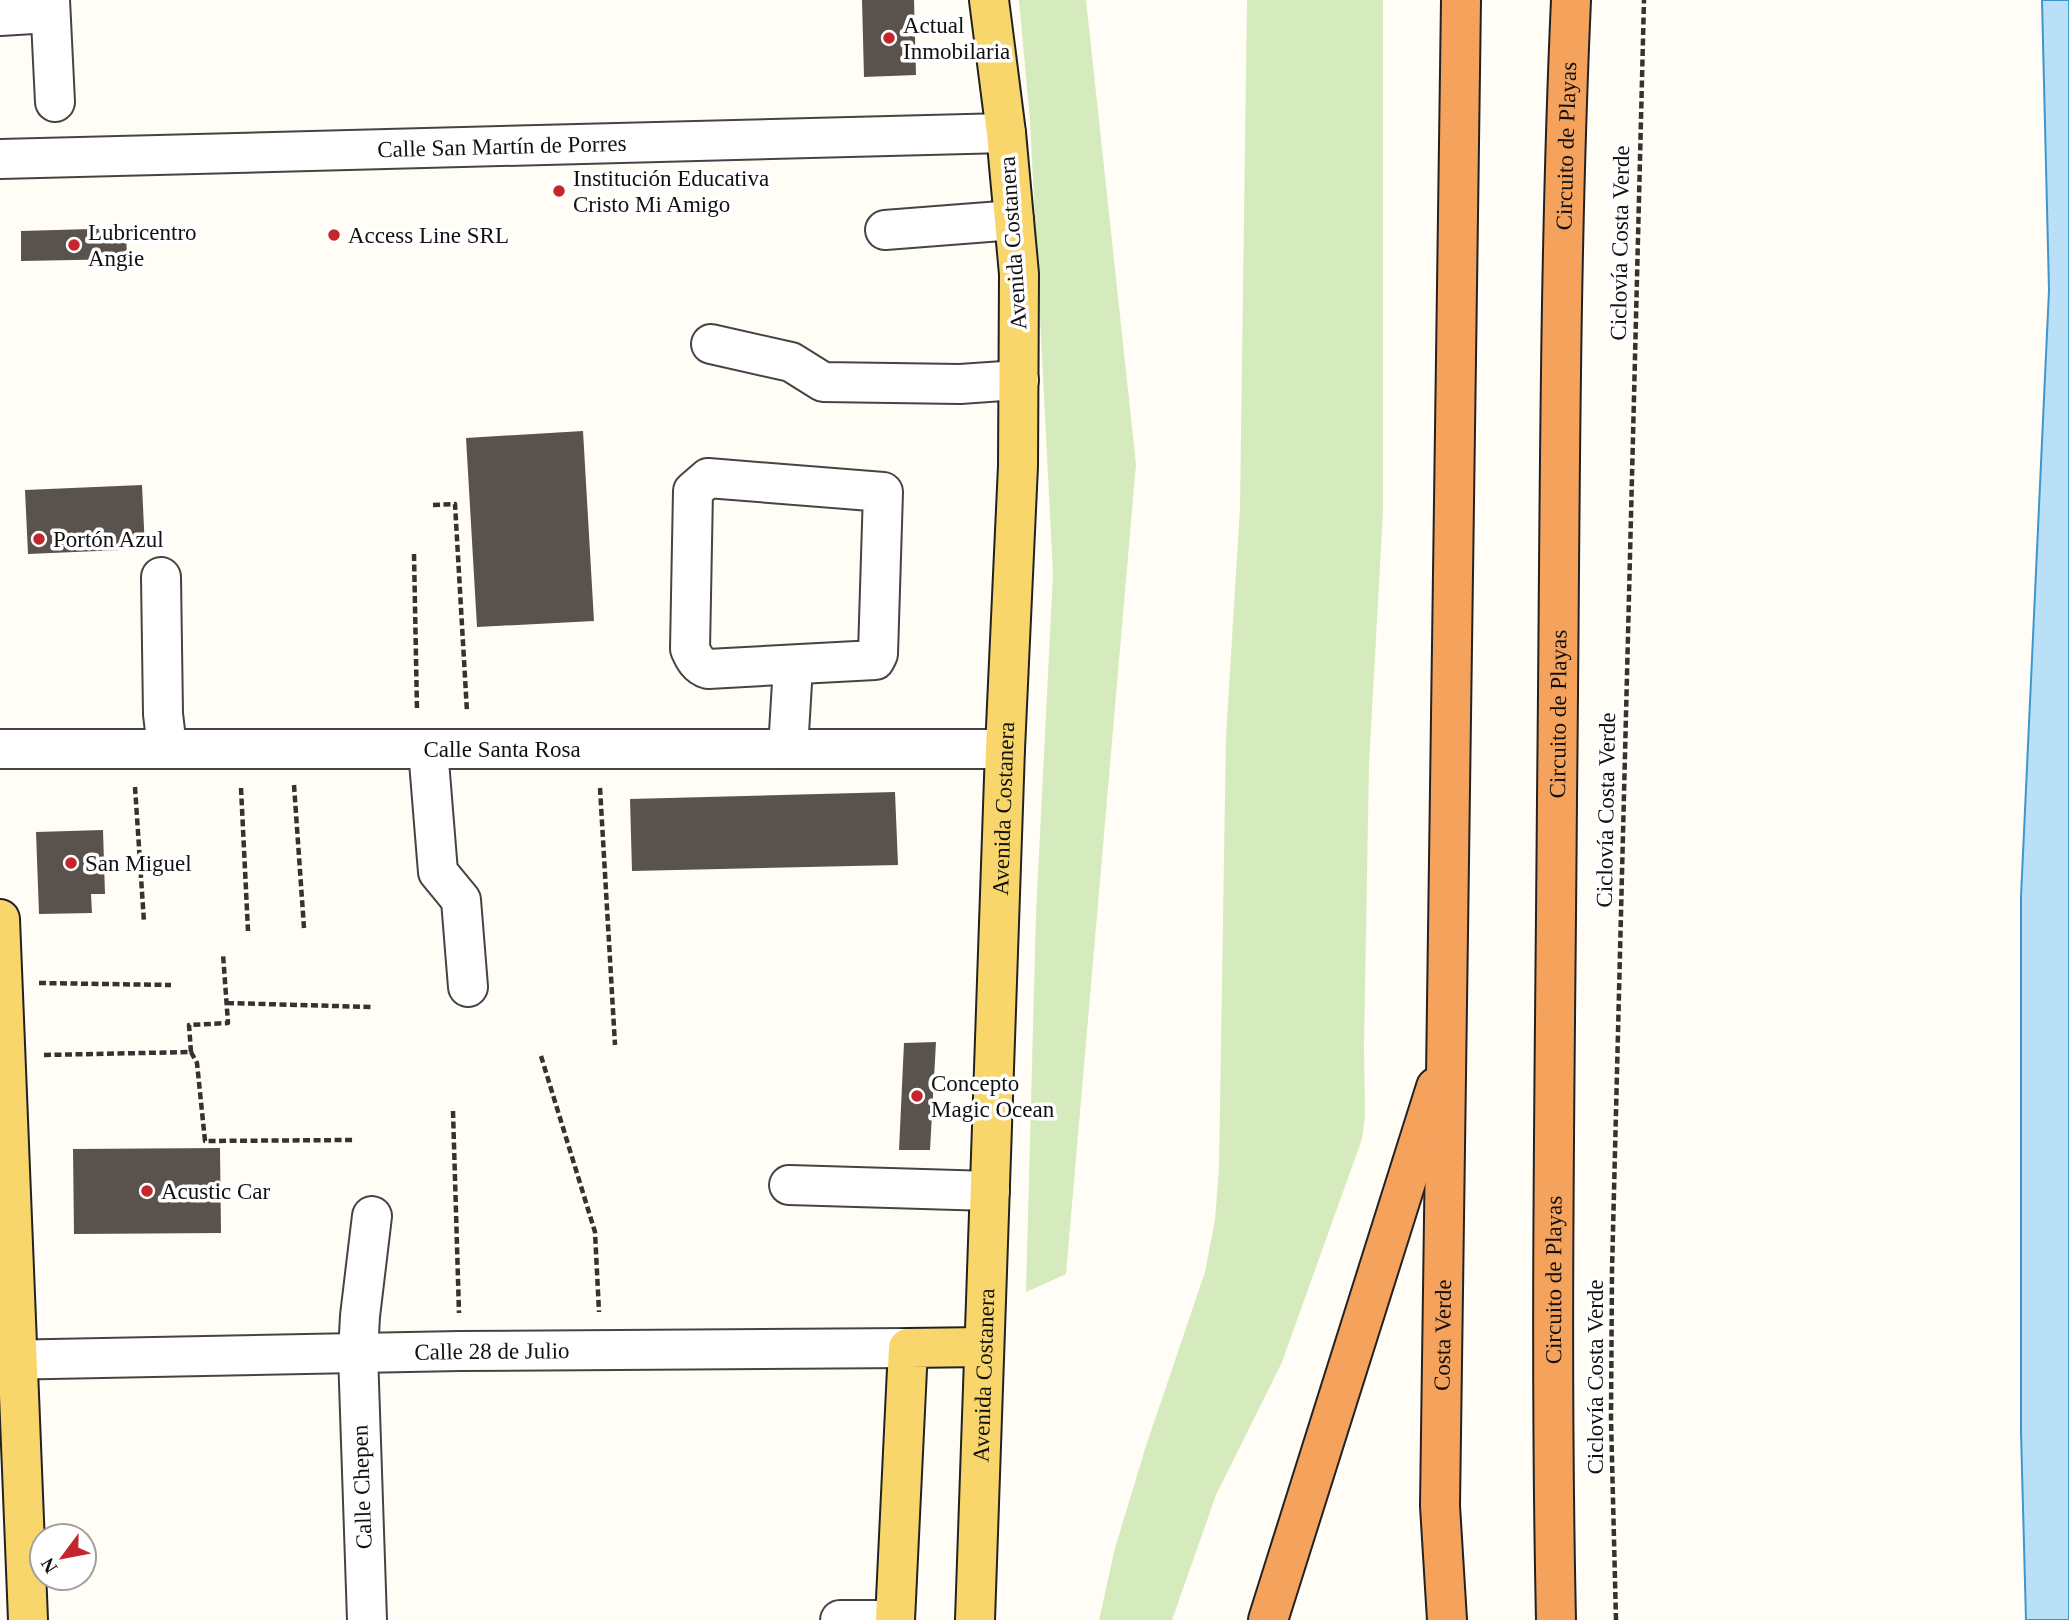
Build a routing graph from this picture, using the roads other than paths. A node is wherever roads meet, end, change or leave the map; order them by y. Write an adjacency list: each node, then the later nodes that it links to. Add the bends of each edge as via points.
1 (989, 0): 7 (main road, Avenida Costanera)
2 (1461, 0): 23 (highway)
3 (1571, 0): 40 (highway, Circuito de Playas, via 1559,585 1552,1427)
4 (50, 6): 5 (street); 6 (street)
5 (0, 16)
6 (55, 102)
7 (1006, 133): 8 (street, Calle San Martín de Porres); 9 (main road, Avenida Costanera)
8 (0, 159)
9 (1014, 220): 10 (street); 12 (main road, Avenida Costanera)
10 (885, 230)
11 (711, 344): 12 (street, via 791,362 823,382)
12 (1019, 380): 19 (main road, Avenida Costanera)
13 (161, 578): 17 (street, via 163,714)
14 (793, 666): 14 (street, via 877,657 884,494 708,478 693,491 693,656 708,669); 18 (street)
15 (423, 748): 17 (street, Calle Santa Rosa); 18 (street, Calle Santa Rosa); 22 (street, via 438,872 461,900)
16 (0, 749): 17 (street, Calle Santa Rosa)
17 (150, 749)
18 (788, 749): 19 (street, Calle Santa Rosa)
19 (1005, 749): 26 (main road, Avenida Costanera)
20 (0, 919): 21 (main road)
21 (1, 968): 24 (main road)
22 (468, 987)
23 (1448, 1049): 38 (highway); 39 (highway, Costa Verde, via 1440,1506)
24 (6, 1182): 31 (main road)
25 (789, 1185): 26 (street)
26 (990, 1191): 29 (main road, Avenida Costanera)
27 (372, 1216): 30 (street, Calle Chepen)
28 (908, 1348): 29 (main road, Calle 28 de Julio); 30 (street, Calle 28 de Julio); 36 (main road)
29 (984, 1348): 37 (main road, Avenida Costanera)
30 (358, 1353): 31 (street, Calle 28 de Julio); 34 (street, Calle Chepen)
31 (9, 1360): 32 (main road)
32 (11, 1447): 33 (main road)
33 (28, 1620)
34 (367, 1620)
35 (840, 1620): 36 (street)
36 (895, 1620)
37 (975, 1620)
38 (1268, 1620)
39 (1447, 1620)
40 (1556, 1620)

